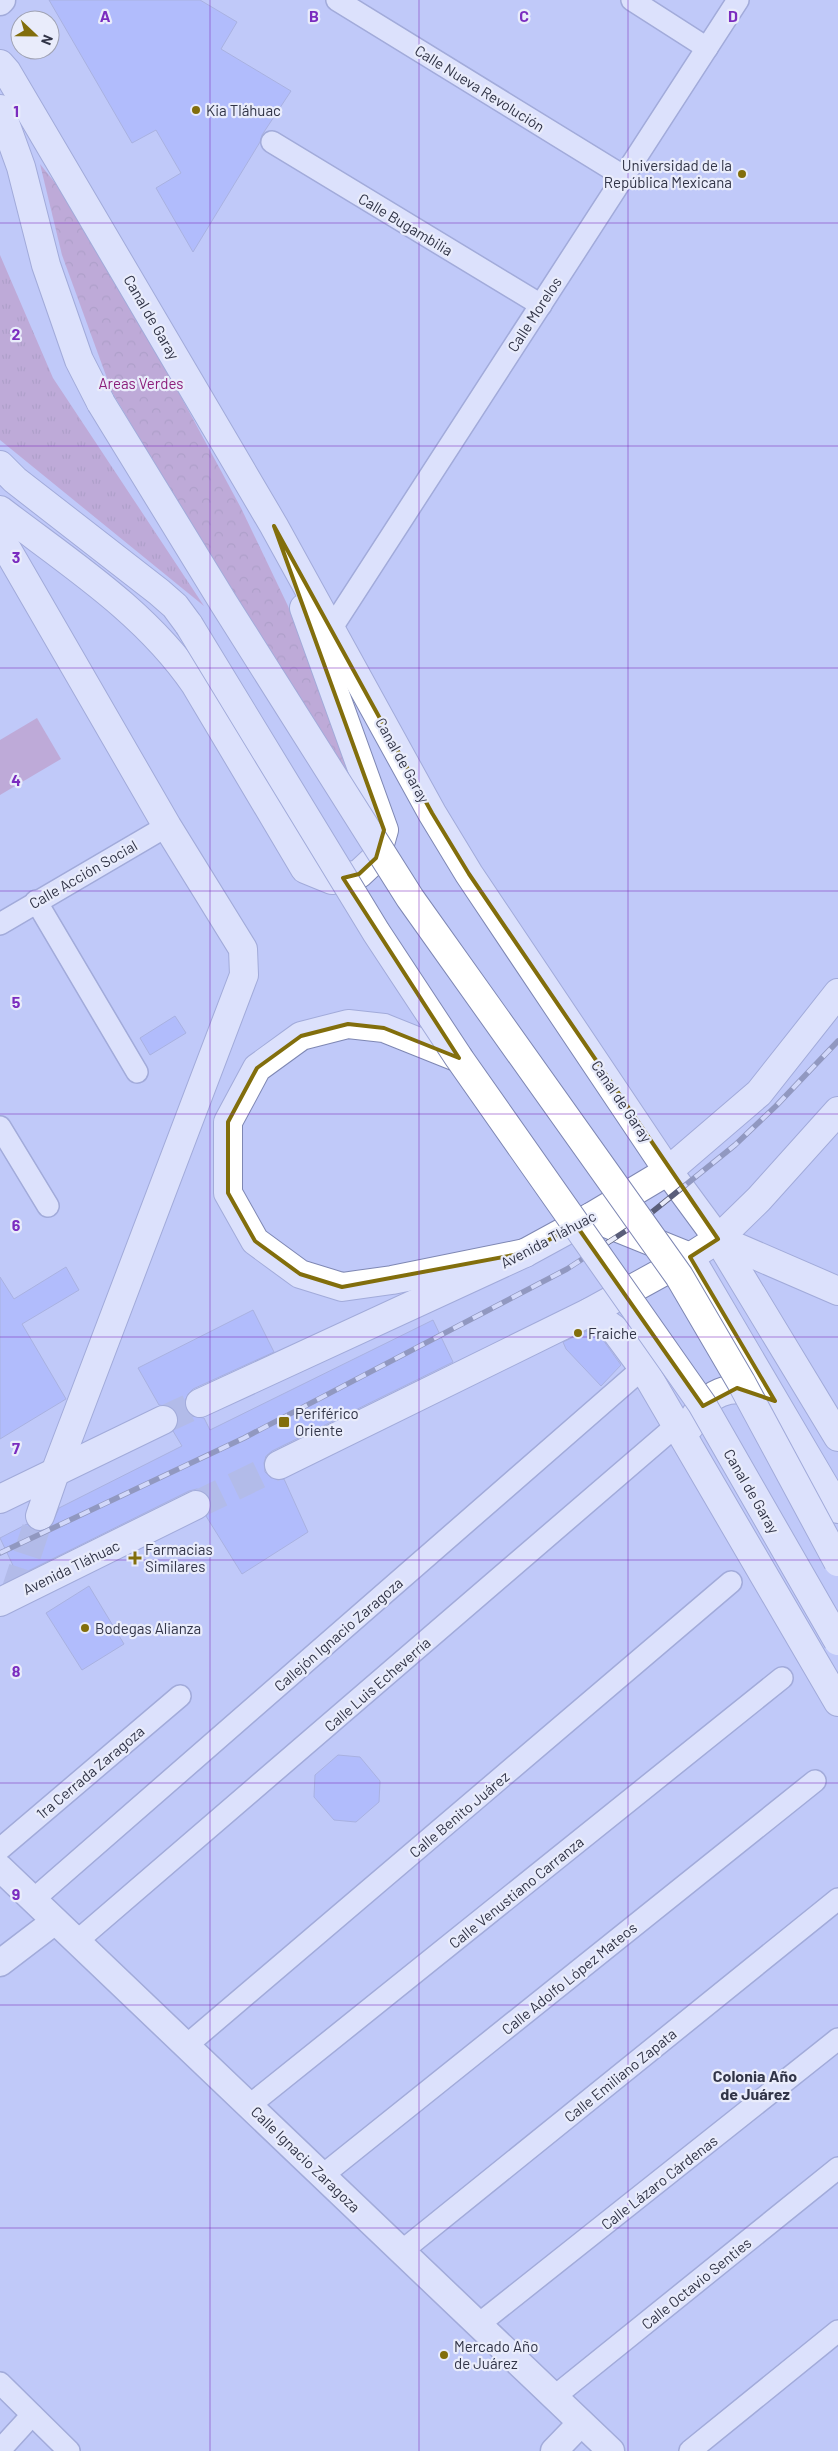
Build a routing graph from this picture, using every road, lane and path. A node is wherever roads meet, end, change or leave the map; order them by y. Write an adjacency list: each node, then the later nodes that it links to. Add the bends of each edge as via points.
1 (337, 0): 8 (street, Calle Nueva Revolución)
2 (632, 0): 4 (street)
3 (738, 0): 4 (street, Calle Morelos)
4 (707, 48): 8 (street, Calle Morelos)
5 (0, 64): 12 (main road, Canal de Garay)
6 (0, 109): 43 (main road, bridge, via 21,167 46,265 78,360 101,403 410,898 679,1276 741,1382)
7 (272, 142): 9 (street, Calle Bugambilia)
8 (623, 176): 9 (street, Calle Morelos)
9 (541, 305): 14 (street, Calle Morelos)
10 (0, 465): 19 (main road, Canal de Garay, bridge, via 175,606 376,932)
11 (0, 510): 12 (main road, via 135,615 158,637 195,684 304,869 332,880 359,874 376,858 384,830)
12 (274, 526): 14 (main road, Canal de Garay)
13 (0, 537): 15 (main road)
14 (331, 629): 23 (main road, Canal de Garay, via 432,813)
15 (167, 826): 16 (street, Calle Acción Social); 38 (main road, via 243,948 244,975)
16 (36, 901): 17 (street, Calle Acción Social); 20 (street)
17 (0, 924)
18 (838, 993): 23 (main road, Avenida Tláhuac, via 759,1093)
19 (459, 1058): 27 (main road, via 384,1028 348,1024 300,1036 257,1068 228,1122 228,1193 255,1241 300,1274 342,1287 392,1280); 46 (main road, Canal de Garay, bridge, via 702,1404)
20 (137, 1072)
21 (838, 1111): 26 (main road, via 759,1199)
22 (0, 1127): 24 (street)
23 (668, 1171): 25 (main road, Avenida Tláhuac); 26 (main road, Canal de Garay)
24 (48, 1206)
25 (592, 1217): 27 (main road, Avenida Tláhuac); 28 (main road)
26 (718, 1239): 28 (main road); 29 (main road); 36 (main road, Canal de Garay)
27 (525, 1252): 33 (main road, Avenida Tláhuac)
28 (690, 1257): 30 (main road); 32 (main road)
29 (838, 1291)
30 (590, 1312): 31 (main road, via 614,1329); 37 (main road)
31 (643, 1368): 35 (main road); 54 (street, Callejón Ignacio Zaragoza)
32 (774, 1401): 35 (main road, via 757,1392 737,1388 717,1395 709,1399 688,1431); 41 (main road)
33 (200, 1404)
34 (163, 1420): 38 (main road)
35 (682, 1434): 49 (main road); 56 (street, Calle Luis Echeverría)
36 (838, 1436)
37 (279, 1465)
38 (56, 1470): 39 (main road); 42 (main road)
39 (0, 1498)
40 (196, 1505): 45 (main road, Avenida Tláhuac)
41 (838, 1509)
42 (40, 1516)
43 (838, 1562)
44 (732, 1582): 59 (street, Calle Benito Juárez)
45 (0, 1602)
46 (838, 1641)
47 (782, 1678): 60 (street, Calle Venustiano Carranza)
48 (180, 1696): 51 (street, 1ra Cerrada Zaragoza)
49 (838, 1702)
50 (815, 1781): 62 (street, Calle Adolfo López Mateos)
51 (0, 1849)
52 (0, 1868): 54 (street, Calle Ignacio Zaragoza)
53 (838, 1899): 63 (street, Calle Emiliano Zapata)
54 (34, 1900): 55 (street, Calle Ignacio Zaragoza)
55 (55, 1921): 56 (street, Calle Ignacio Zaragoza); 57 (street)
56 (76, 1942): 59 (street, Calle Ignacio Zaragoza)
57 (0, 1963)
58 (838, 2039): 64 (street, Calle Lázaro Cárdenas)
59 (187, 2045): 60 (street, Calle Ignacio Zaragoza)
60 (250, 2105): 62 (street, Calle Ignacio Zaragoza)
61 (838, 2168): 67 (street, Calle Octavio Senties)
62 (323, 2175): 63 (street, Calle Ignacio Zaragoza)
63 (402, 2251): 64 (street, Calle Ignacio Zaragoza)
64 (480, 2324): 67 (street, Calle Ignacio Zaragoza)
65 (838, 2331): 74 (street)
66 (0, 2383): 68 (street)
67 (554, 2397): 69 (street, Calle Ignacio Zaragoza)
68 (32, 2415): 70 (street); 71 (street)
69 (581, 2423): 72 (street); 73 (street, Calle Ignacio Zaragoza)
70 (0, 2450)
71 (69, 2451)
72 (554, 2451)
73 (611, 2451)
74 (690, 2451)

